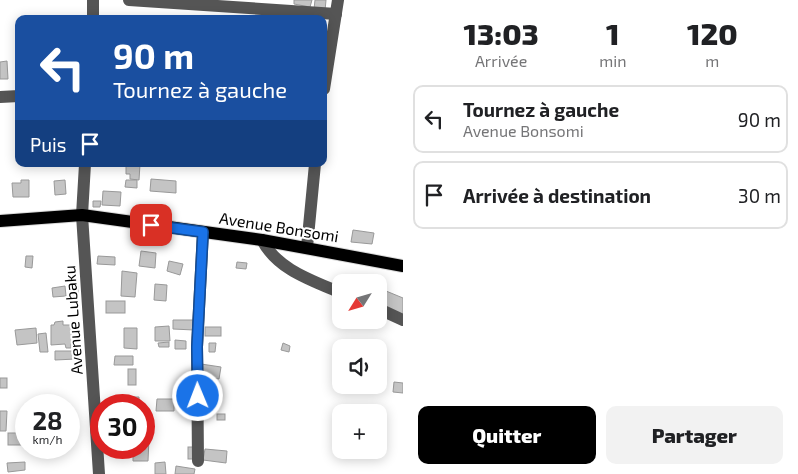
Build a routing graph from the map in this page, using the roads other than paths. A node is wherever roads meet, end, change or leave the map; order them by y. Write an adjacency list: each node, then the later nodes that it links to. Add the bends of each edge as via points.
1 (93, 0): 6 (street)
2 (129, 0): 4 (street)
3 (338, 0): 5 (street)
4 (248, 4): 5 (street)
5 (336, 14): 7 (street)
6 (92, 15)
7 (327, 70)
8 (15, 96): 9 (street)
9 (0, 97)
10 (85, 167): 12 (street, Avenue Lubaku)
11 (315, 167): 16 (street)
12 (82, 215): 13 (main road, Avenue Bonsomi); 14 (main road, Avenue Bonsomi); 22 (street, Avenue Lubaku)
13 (0, 221)
14 (203, 232): 15 (main road, Avenue Bonsomi); 21 (street, via 197,347)
15 (262, 240): 16 (main road, Avenue Bonsomi); 18 (street, via 273,257 284,266)
16 (306, 247): 17 (main road, Avenue Bonsomi)
17 (403, 266)
18 (332, 289)
19 (388, 313): 20 (street)
20 (403, 320)
21 (198, 461)
22 (99, 474)

